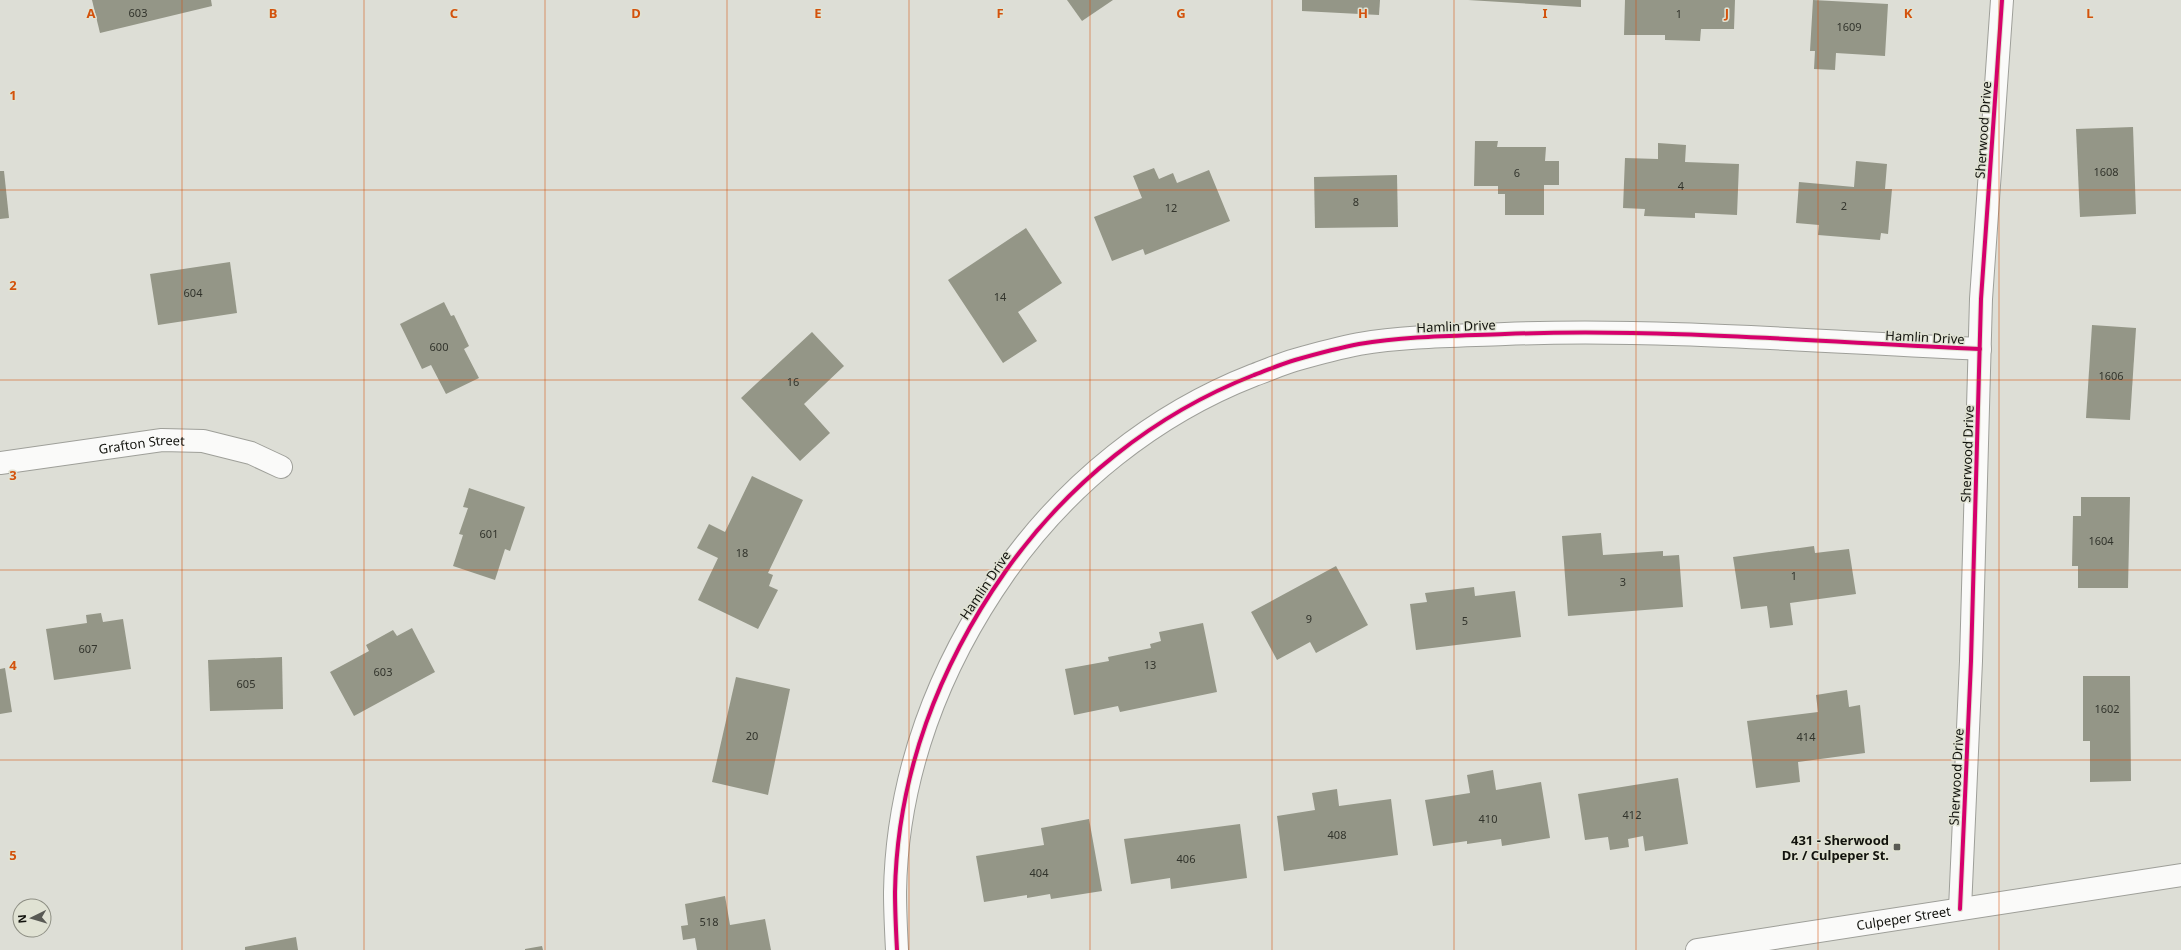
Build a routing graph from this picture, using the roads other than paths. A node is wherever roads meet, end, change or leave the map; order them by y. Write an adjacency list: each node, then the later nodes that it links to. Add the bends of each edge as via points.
1 (2002, 0): 2 (street, Sherwood Drive, via 1981,298)
2 (1980, 349): 6 (street, Sherwood Drive, via 1971,661); 7 (street, Hamlin Drive, via 1710,335 1584,332 1413,338 1358,344 1292,361 1228,386 1167,417 1121,450 1068,497 1020,550 958,645 934,696 918,744 901,819 895,889)
3 (0, 464): 4 (street, Grafton Street, via 162,440 203,441 251,453)
4 (281, 467)
5 (2181, 875): 6 (street, Culpeper Street)
6 (1960, 909): 8 (street, Culpeper Street)
7 (897, 950)
8 (1697, 950)

